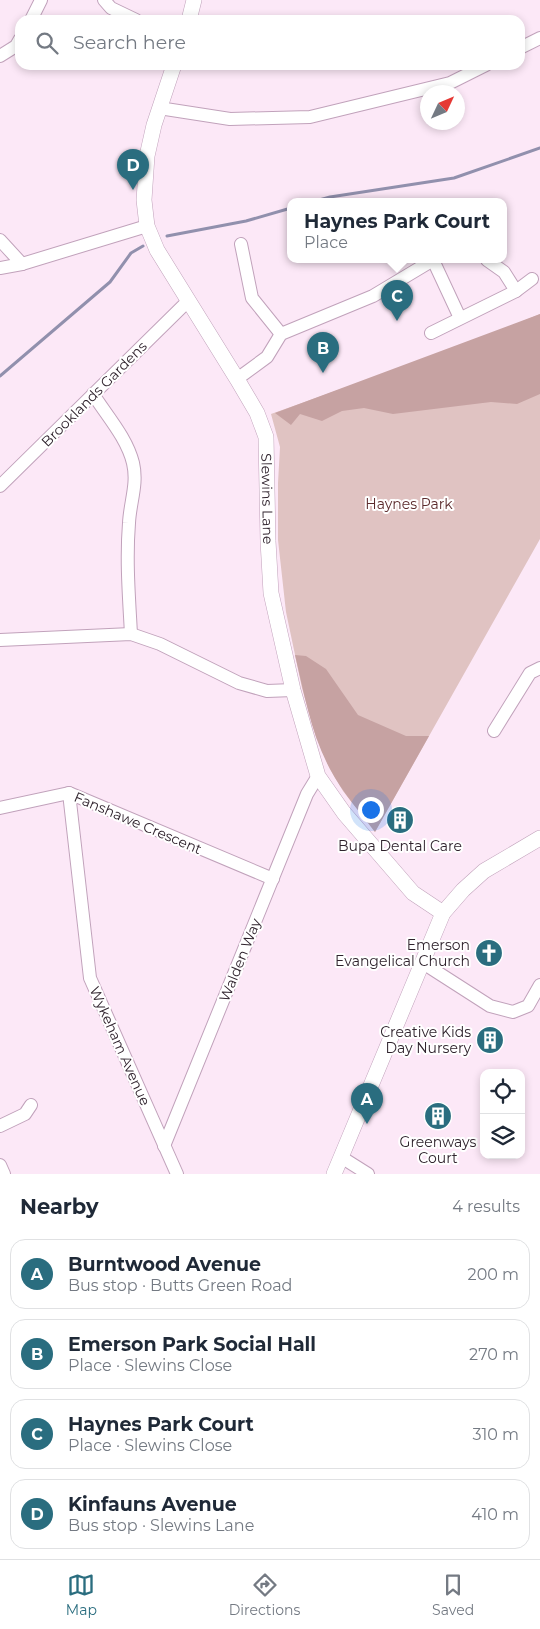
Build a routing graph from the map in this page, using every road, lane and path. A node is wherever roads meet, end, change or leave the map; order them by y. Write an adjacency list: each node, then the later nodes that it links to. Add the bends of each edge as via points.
1 (41, 0): 4 (street)
2 (104, 0): 5 (street, via 111,8)
3 (194, 0): 6 (street)
4 (34, 15)
5 (126, 15)
6 (190, 15)
7 (540, 38): 8 (street)
8 (525, 46)
9 (15, 47): 10 (street)
10 (0, 56)
11 (172, 70): 13 (street, Slewins Lane)
12 (476, 70): 13 (street, via 450,83 310,117 230,120)
13 (159, 108): 14 (street, Slewins Lane, via 145,171)
14 (147, 226): 20 (street); 24 (street, Slewins Lane, via 157,250)
15 (0, 240): 20 (street)
16 (241, 244): 27 (street, via 252,298)
17 (428, 263): 27 (street, via 373,296)
18 (434, 263): 25 (street)
19 (491, 263): 23 (street, via 504,272)
20 (22, 264): 21 (street)
21 (0, 268)
22 (532, 278): 23 (street)
23 (516, 291): 25 (street)
24 (188, 301): 28 (street, Slewins Lane); 29 (street, Brooklands Gardens)
25 (460, 318): 26 (street)
26 (431, 333)
27 (281, 334): 28 (street, via 267,357)
28 (237, 379): 34 (street, Slewins Lane, via 266,437 271,593)
29 (93, 394): 30 (street, Brooklands Gardens); 31 (street, via 126,443 133,464 136,488 127,554)
30 (0, 486)
31 (131, 634): 32 (street); 34 (street, via 160,644 239,683 267,691)
32 (0, 640)
33 (540, 668): 35 (street, via 530,673)
34 (293, 690): 36 (street, Slewins Lane)
35 (494, 731)
36 (318, 776): 40 (street, Walden Way, via 307,794); 41 (street, Slewins Lane, via 344,813 413,893)
37 (69, 794): 38 (street, Fanshawe Crescent); 40 (street, Fanshawe Crescent); 46 (street, Wykeham Avenue, via 90,978)
38 (0, 808)
39 (540, 838): 41 (street, via 484,871)
40 (273, 879): 46 (street, Walden Way)
41 (443, 913): 42 (street)
42 (424, 963): 43 (street, via 490,1006 513,1012 528,1006); 47 (street)
43 (540, 985)
44 (31, 1105): 45 (street, via 25,1114)
45 (0, 1126)
46 (164, 1146): 50 (street, Wykeham Avenue)
47 (341, 1157): 51 (street); 52 (street)
48 (0, 1165): 49 (street)
49 (4, 1174)
50 (177, 1174)
51 (334, 1174)
52 (368, 1174)

